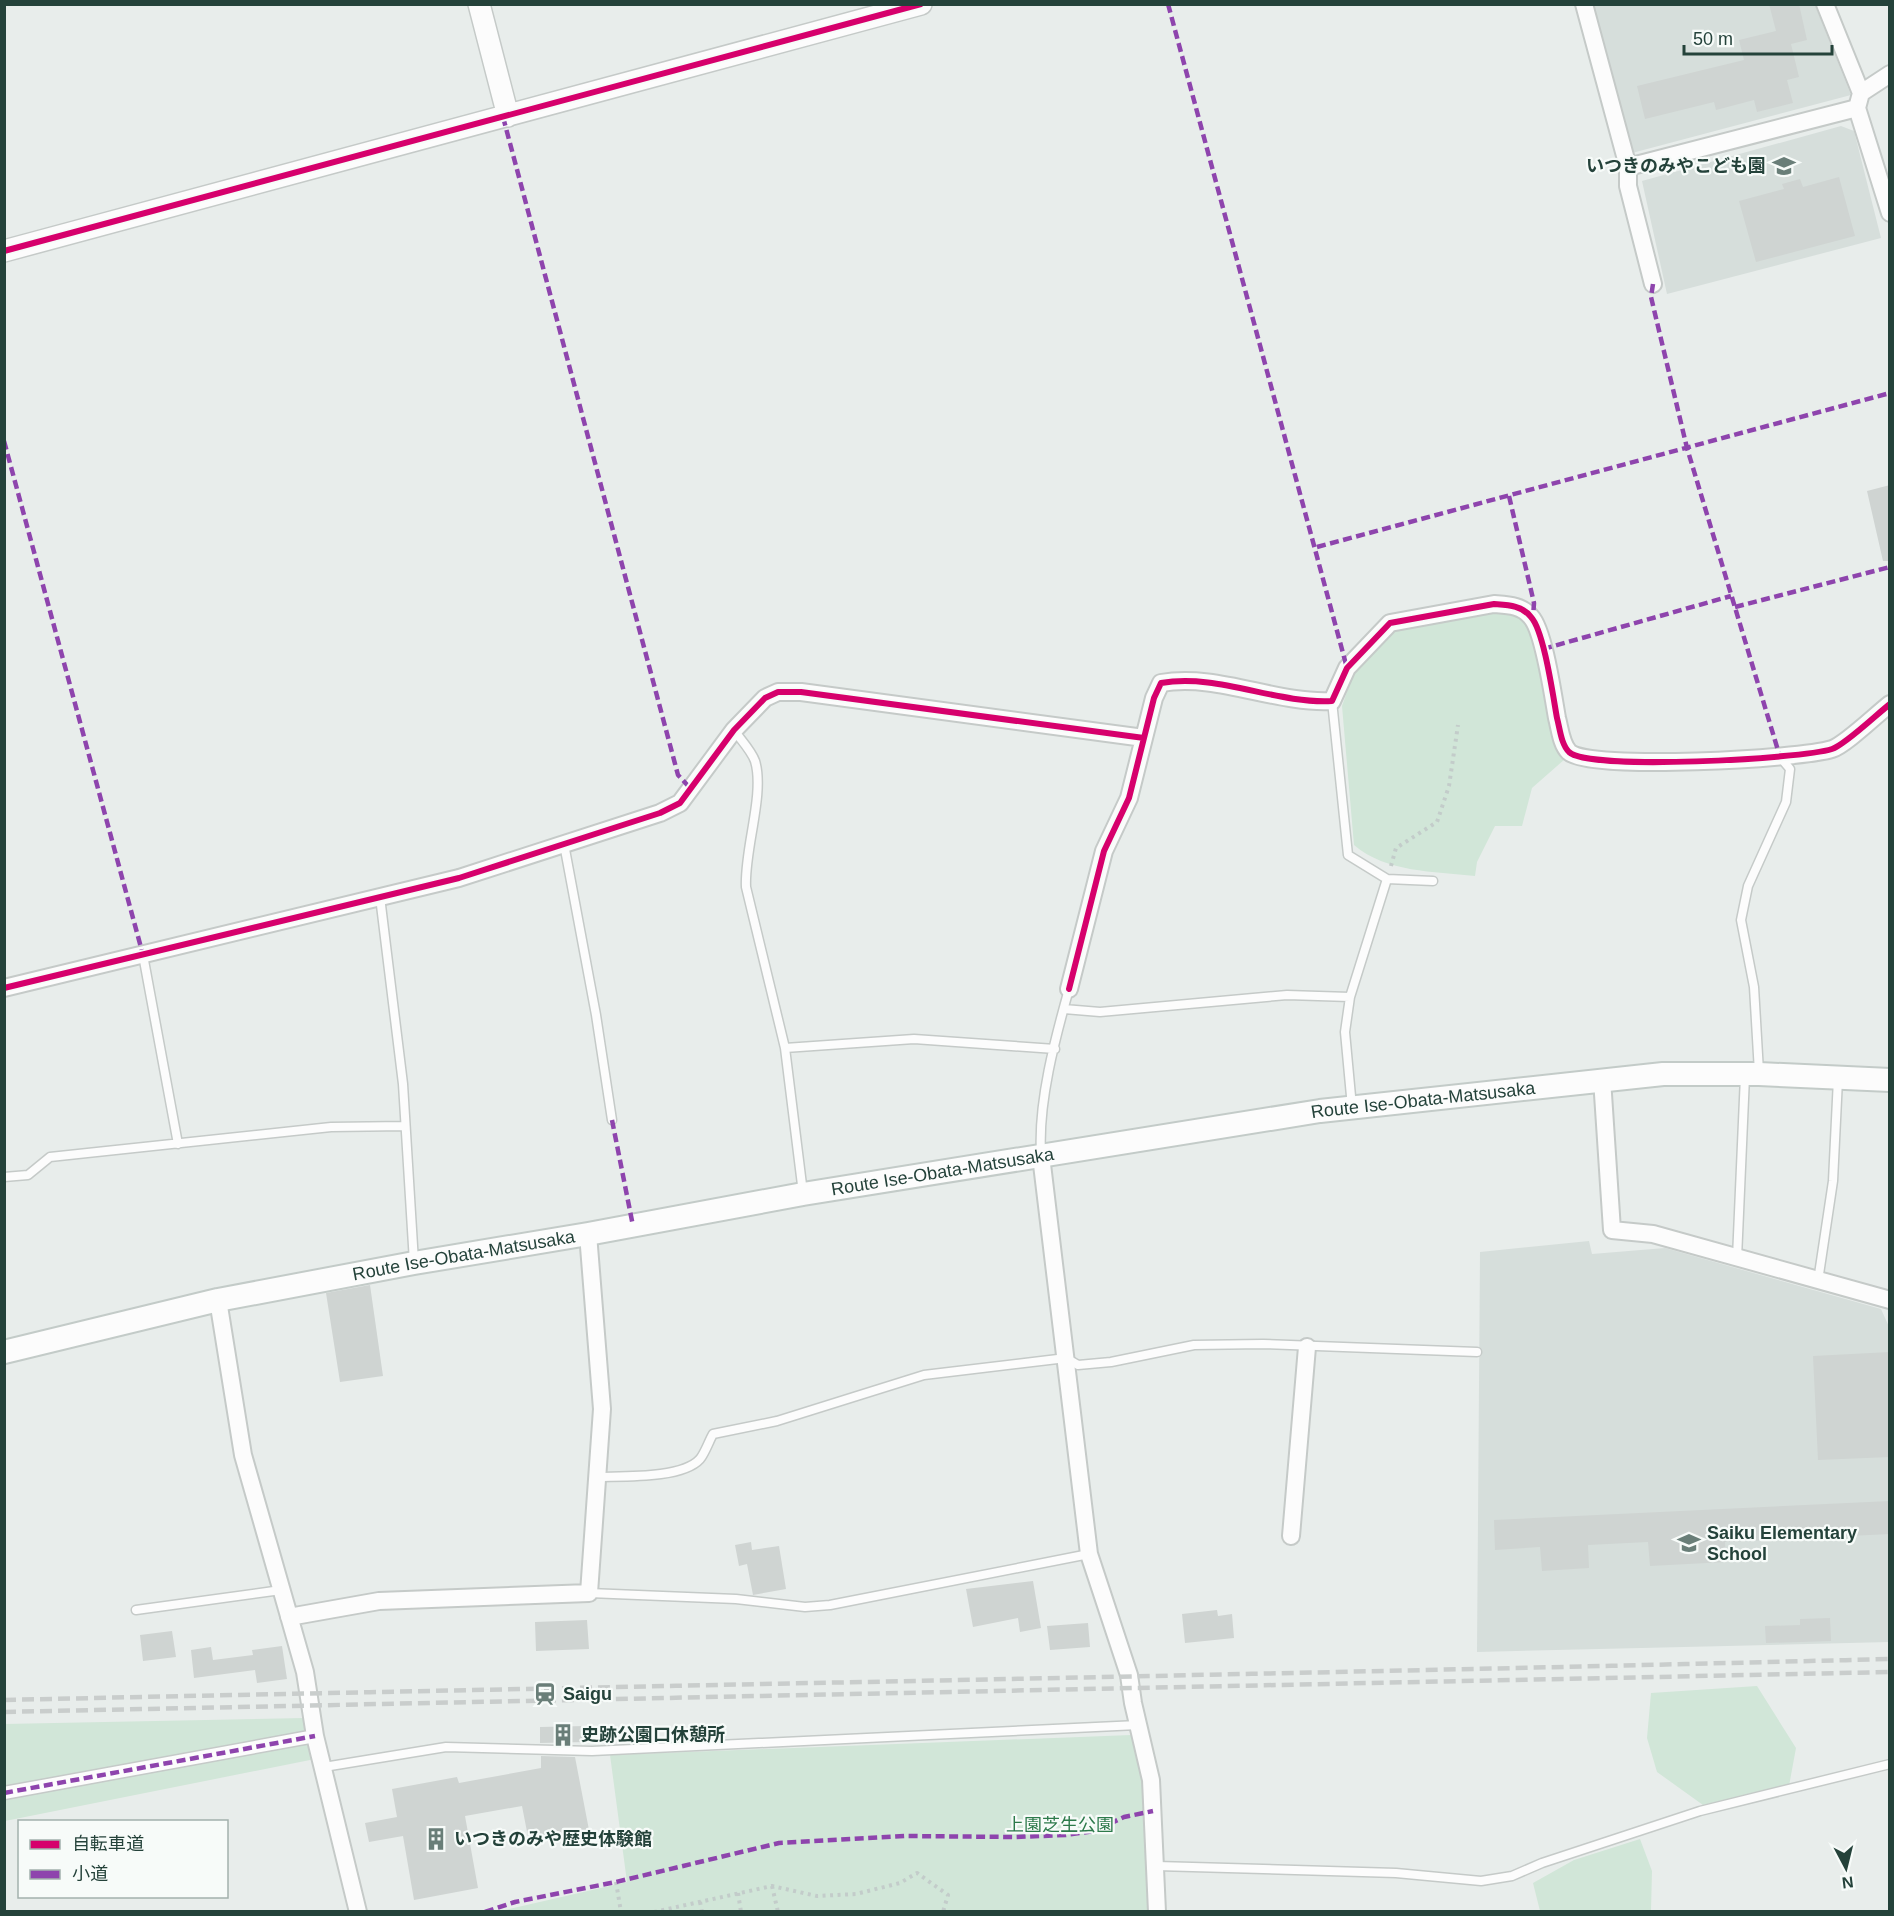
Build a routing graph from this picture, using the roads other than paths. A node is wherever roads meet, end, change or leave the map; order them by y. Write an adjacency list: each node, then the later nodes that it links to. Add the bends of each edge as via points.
1 (479, 4): 7 (street)
2 (921, 4): 7 (street)
3 (1584, 4): 8 (street)
4 (1825, 4): 6 (street)
5 (1890, 74): 6 (street)
6 (1859, 101): 8 (street); 9 (street)
7 (508, 116): 10 (street)
8 (1628, 167): 11 (street, via 1628,186)
9 (1890, 213)
10 (4, 251)
11 (1653, 284)
12 (1332, 701): 15 (street, via 1310,702 1184,679 1161,683); 16 (street, via 1347,668 1389,623 1494,604 1510,605 1533,618 1562,740 1570,753 1589,759 1653,762); 18 (lane, via 1348,855)
13 (1890, 704): 16 (street, via 1835,748)
14 (734, 730): 15 (street, via 765,699 778,693 801,692); 17 (street, via 680,803); 26 (lane, via 755,761 756,796 745,868 746,887)
15 (1144, 738): 23 (street, via 1129,798 1104,851)
16 (1780, 757): 28 (lane, via 1790,769 1786,802 1748,886 1741,920 1754,987)
17 (564, 844): 20 (street, via 459,878); 33 (lane)
18 (1387, 879): 19 (lane); 24 (lane)
19 (1433, 881)
20 (380, 897): 21 (street); 34 (lane)
21 (143, 955): 22 (street); 35 (lane)
22 (4, 988)
23 (1070, 989): 25 (lane)
24 (1350, 997): 25 (lane, via 1287,995 1100,1012); 32 (lane, via 1345,1032)
25 (1064, 1009): 27 (lane)
26 (785, 1048): 27 (lane, via 914,1040); 38 (lane)
27 (1054, 1049): 36 (lane, via 1040,1133)
28 (1752, 1074): 29 (main road, Route Ise-Obata-Matsusaka); 30 (main road, Route Ise-Obata-Matsusaka); 40 (lane)
29 (1838, 1077): 31 (main road, Route Ise-Obata-Matsusaka); 42 (lane, via 1833,1181)
30 (1602, 1079): 32 (main road, Route Ise-Obata-Matsusaka); 40 (street, via 1612,1230 1653,1234)
31 (1890, 1080)
32 (1352, 1108): 36 (main road, Route Ise-Obata-Matsusaka)
33 (612, 1120)
34 (405, 1126): 35 (lane, via 331,1127); 41 (lane)
35 (178, 1144): 37 (lane, via 50,1157 28,1175)
36 (1041, 1156): 38 (main road, Route Ise-Obata-Matsusaka); 48 (street)
37 (4, 1177)
38 (803, 1194): 39 (main road, Route Ise-Obata-Matsusaka)
39 (588, 1234): 41 (main road, Route Ise-Obata-Matsusaka); 49 (street, via 602,1408)
40 (1737, 1258): 42 (street)
41 (414, 1263): 43 (main road, Route Ise-Obata-Matsusaka)
42 (1818, 1282): 44 (street)
43 (218, 1299): 46 (main road, Route Ise-Obata-Matsusaka); 52 (street, via 243,1455)
44 (1890, 1300)
45 (1307, 1347): 47 (lane); 48 (lane, via 1194,1345 1078,1365); 50 (street)
46 (4, 1352)
47 (1477, 1352)
48 (1066, 1358): 49 (lane, via 924,1375 777,1421 713,1434 700,1459 688,1467 653,1475); 51 (street)
49 (597, 1477): 53 (street)
50 (1291, 1536)
51 (1089, 1554): 53 (lane, via 813,1606); 56 (street, via 1130,1675)
52 (282, 1590): 54 (lane); 55 (street)
53 (589, 1593): 55 (street, via 379,1601)
54 (136, 1610)
55 (289, 1617): 57 (street, via 305,1672)
56 (1138, 1725): 59 (lane, via 592,1750 446,1747); 61 (street, via 1151,1780)
57 (315, 1736): 59 (street); 60 (street)
58 (1890, 1764): 61 (lane, via 1700,1811 1512,1876 1481,1881 1396,1873)
59 (324, 1767): 62 (street)
60 (4, 1794)
61 (1156, 1866): 63 (street)
62 (358, 1911)
63 (1157, 1911)

